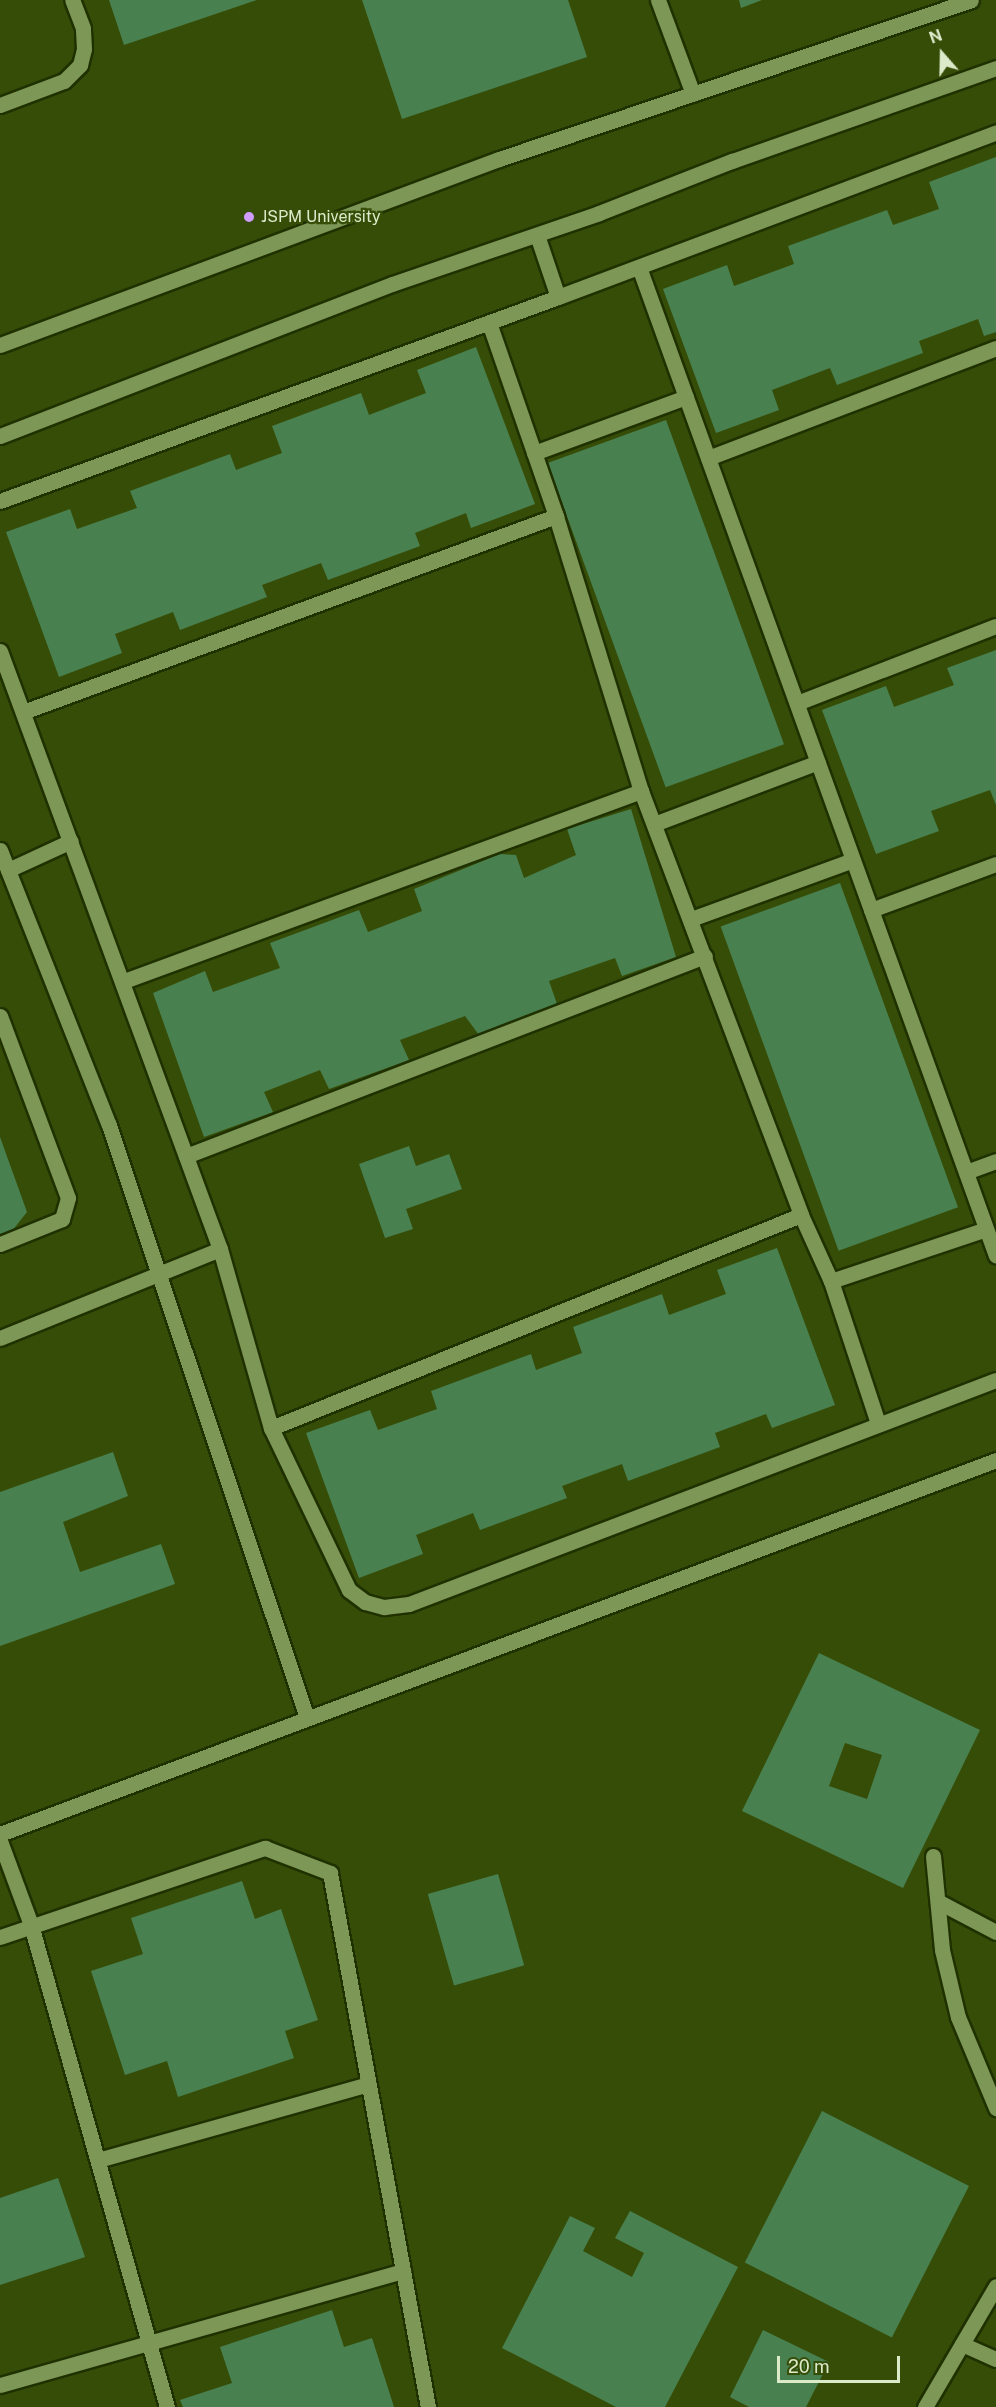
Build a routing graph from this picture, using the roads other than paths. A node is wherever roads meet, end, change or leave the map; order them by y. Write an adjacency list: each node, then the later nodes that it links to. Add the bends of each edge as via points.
1 (72, 0): 6 (street, via 83,28 80,65 64,81)
2 (658, 0): 5 (street)
3 (971, 0): 5 (street)
4 (996, 68): 8 (street)
5 (693, 94): 12 (street, via 499,159)
6 (0, 105)
7 (996, 132): 9 (street)
8 (537, 235): 10 (street); 15 (street, via 392,284)
9 (639, 267): 10 (street); 14 (street)
10 (558, 297): 11 (street)
11 (489, 323): 16 (street); 18 (street)
12 (0, 345)
13 (996, 348): 17 (street)
14 (686, 397): 16 (street); 17 (street)
15 (0, 436)
16 (534, 453): 19 (street)
17 (708, 458): 22 (street)
18 (0, 501)
19 (556, 516): 23 (street); 25 (street)
20 (996, 626): 22 (street)
21 (0, 651): 23 (street)
22 (797, 703): 24 (street)
23 (23, 712): 27 (street)
24 (818, 762): 26 (street); 29 (street)
25 (641, 791): 26 (street); 35 (street)
26 (654, 824): 33 (street)
27 (71, 841): 31 (street); 35 (street)
28 (0, 849): 31 (street)
29 (853, 860): 32 (street); 33 (street)
30 (996, 864): 32 (street)
31 (8, 870): 45 (street, via 109,1125)
32 (871, 910): 39 (street)
33 (691, 919): 34 (street)
34 (705, 956): 37 (street); 40 (street)
35 (123, 981): 37 (street)
36 (0, 1016): 42 (street, via 68,1198 62,1219)
37 (186, 1156): 43 (street)
38 (996, 1161): 39 (street)
39 (966, 1172): 41 (street)
40 (801, 1215): 46 (street); 50 (street)
41 (986, 1229): 44 (street); 46 (street)
42 (0, 1244)
43 (220, 1249): 45 (street); 50 (street)
44 (996, 1256)
45 (160, 1273): 47 (street); 52 (street)
46 (831, 1281): 49 (street)
47 (0, 1338)
48 (996, 1380): 49 (street)
49 (878, 1423): 50 (street, via 409,1604 384,1607 364,1602 349,1590)
50 (271, 1428)
51 (996, 1460): 52 (street)
52 (307, 1718): 53 (street)
53 (0, 1834)
54 (0, 1841): 57 (street)
55 (933, 1856): 56 (street)
56 (939, 1902): 58 (street); 61 (street, via 942,1950 958,2017)
57 (31, 1925): 59 (street); 60 (street, via 265,1848 330,1873); 62 (street)
58 (996, 1932)
59 (0, 1937)
60 (369, 2084): 62 (street); 63 (street)
61 (996, 2108)
62 (98, 2160): 65 (street)
63 (403, 2271): 65 (street); 70 (street)
64 (996, 2286): 66 (street)
65 (149, 2343): 68 (street); 69 (street)
66 (962, 2344): 67 (street); 71 (street)
67 (996, 2359)
68 (0, 2385)
69 (167, 2407)
70 (428, 2407)
71 (925, 2407)

